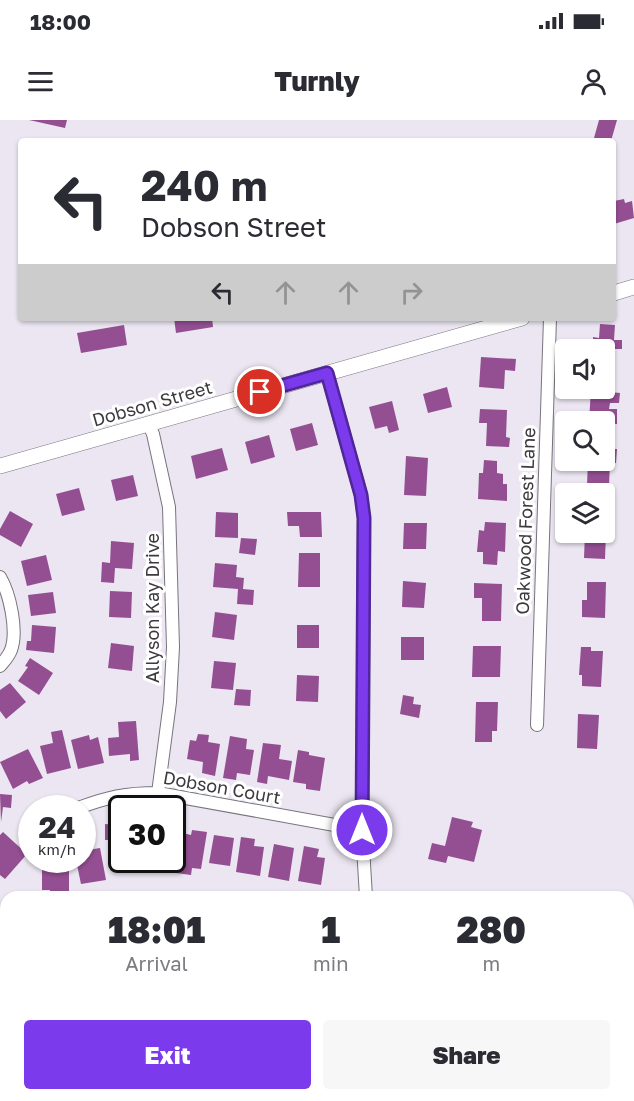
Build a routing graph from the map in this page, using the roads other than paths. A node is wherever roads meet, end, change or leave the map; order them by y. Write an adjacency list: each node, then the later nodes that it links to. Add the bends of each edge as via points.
1 (634, 287): 2 (street)
2 (616, 292)
3 (511, 321): 5 (street, Dobson Street)
4 (550, 321): 10 (street, Oakwood Forest Lane)
5 (327, 373): 6 (street, Dobson Street); 13 (street, via 364,518)
6 (149, 424): 7 (street, Dobson Street); 11 (street, Allyson Kay Drive, via 169,507 171,554 173,658)
7 (0, 466)
8 (0, 577): 9 (street, via 9,598 13,630 12,648)
9 (0, 666)
10 (537, 726)
11 (158, 793): 12 (street, Dobson Court, via 131,793); 13 (street, Dobson Court)
12 (96, 802)
13 (362, 830): 14 (street)
14 (366, 891)

